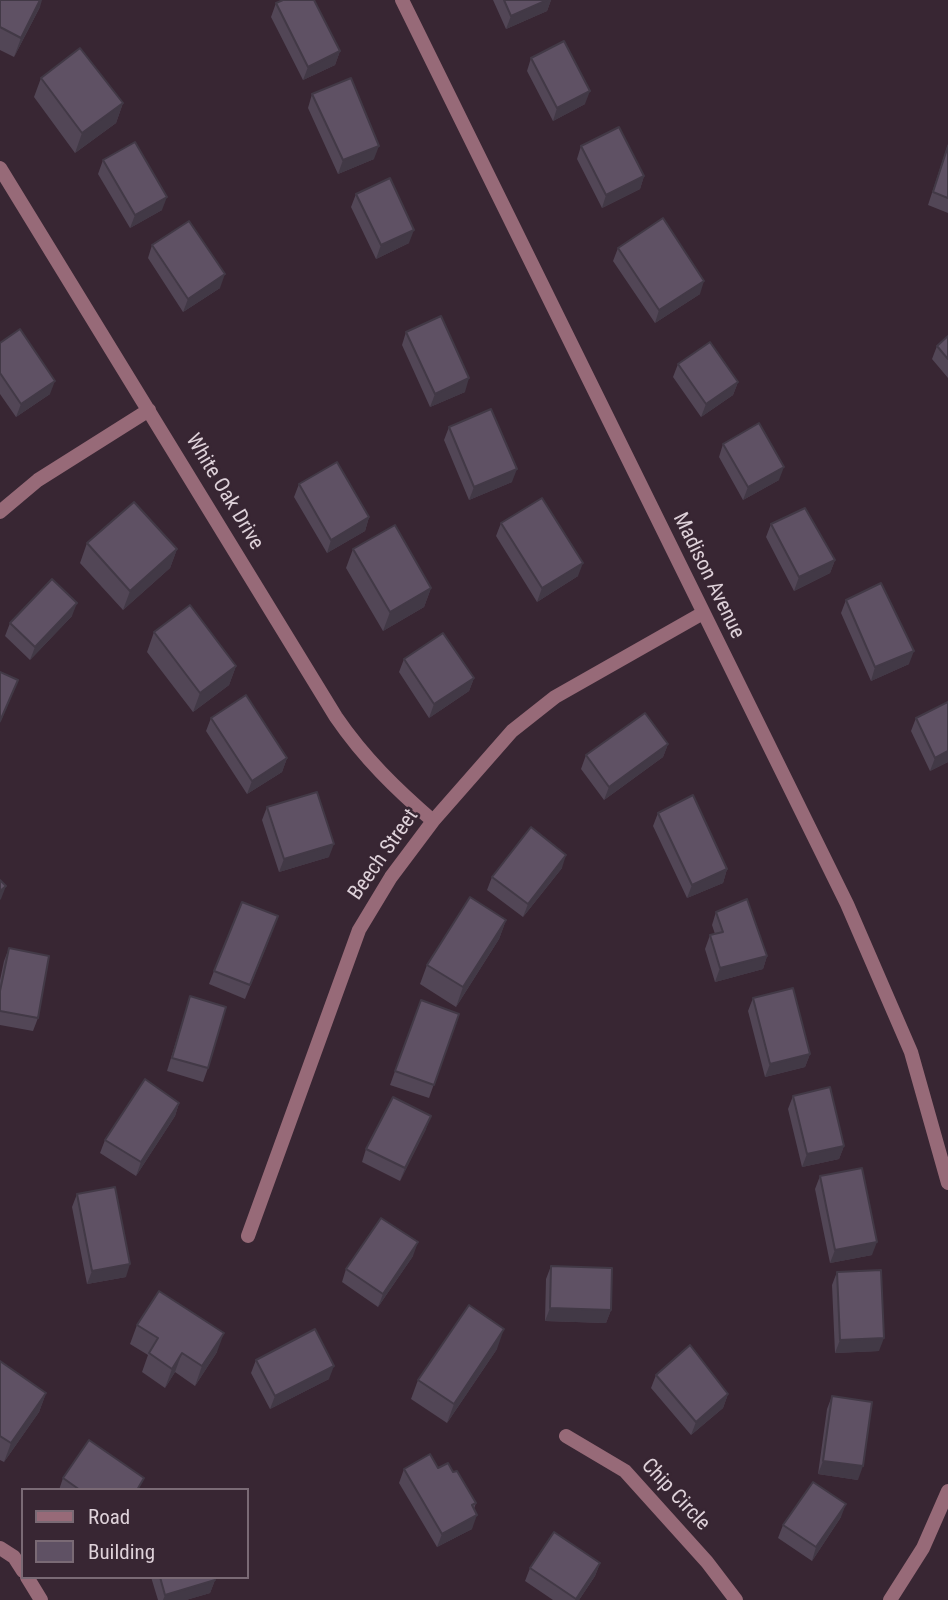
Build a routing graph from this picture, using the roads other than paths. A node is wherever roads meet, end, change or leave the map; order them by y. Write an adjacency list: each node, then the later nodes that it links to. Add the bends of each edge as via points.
1 (402, 0): 5 (street, Madison Avenue)
2 (0, 168): 3 (street, White Oak Drive)
3 (149, 410): 4 (street, via 38,480); 6 (street, White Oak Drive, via 359,751)
4 (0, 512)
5 (703, 613): 6 (street, Beech Street, via 555,697 512,731); 7 (street, Madison Avenue, via 847,904 911,1052)
6 (433, 821): 8 (street, Beech Street, via 385,885 359,930)
7 (948, 1183)
8 (248, 1236)
9 (566, 1436): 15 (street, Chip Circle, via 625,1471)
10 (948, 1491): 16 (street, via 923,1548)
11 (0, 1548): 12 (street)
12 (21, 1568)
13 (28, 1579): 14 (street)
14 (41, 1600)
15 (736, 1600)
16 (890, 1600)

